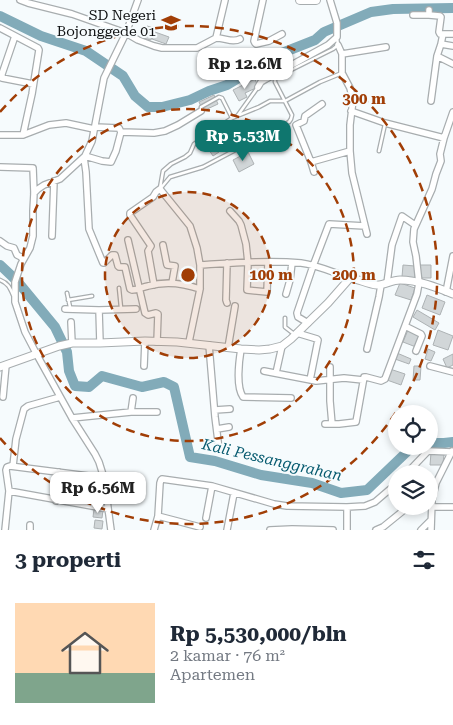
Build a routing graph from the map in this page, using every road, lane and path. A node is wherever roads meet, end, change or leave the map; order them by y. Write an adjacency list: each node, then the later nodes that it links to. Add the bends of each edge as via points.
1 (20, 0): 10 (street)
2 (138, 0): 10 (street)
3 (225, 0): 16 (street)
4 (263, 0): 11 (street, via 255,44)
5 (300, 0): 6 (main road)
6 (316, 0)
7 (330, 0): 14 (street)
8 (412, 15): 12 (street, via 429,13 440,16 439,32)
9 (0, 28): 15 (street)
10 (126, 33): 16 (street, via 162,48 197,48); 37 (street, via 104,78)
11 (282, 34)
12 (442, 34): 13 (street); 18 (street)
13 (453, 34)
14 (337, 35): 19 (lane); 27 (street, via 328,45 261,82)
15 (14, 36): 26 (street, via 39,50); 26 (street, via 2,78)
16 (216, 38): 17 (street, via 236,42)
17 (240, 39)
18 (441, 44): 20 (street); 23 (street)
19 (338, 45): 22 (street); 28 (lane, via 275,79)
20 (453, 46)
21 (386, 47): 22 (street)
22 (342, 54): 25 (street)
23 (437, 56): 24 (street); 29 (street)
24 (453, 64)
25 (342, 73): 28 (lane); 32 (street, via 352,94)
26 (33, 84): 40 (street)
27 (258, 87): 34 (lane)
28 (285, 101): 34 (lane, via 270,101); 49 (lane, via 292,114 289,122 203,167 170,178)
29 (431, 101)
30 (322, 104): 45 (street, via 296,125)
31 (201, 111): 35 (lane, via 201,106 219,97); 38 (street, via 165,131)
32 (351, 111): 36 (street); 43 (street)
33 (453, 112): 41 (street)
34 (237, 116): 35 (lane)
35 (232, 118): 49 (lane, via 194,144 185,157 163,171)
36 (385, 123): 41 (street); 42 (lane)
37 (95, 128): 38 (street, via 120,128); 40 (street, via 66,122); 44 (street)
38 (121, 132): 44 (street, via 111,162)
39 (0, 135): 40 (street)
40 (23, 135)
41 (444, 138): 52 (street, via 441,162 431,194)
42 (379, 150)
43 (350, 151): 45 (street); 53 (street)
44 (85, 157): 48 (street); 75 (street, via 89,229 102,262 114,254 118,267 126,267 131,290)
45 (311, 162): 47 (street)
46 (0, 167): 50 (street, via 32,167)
47 (314, 172)
48 (54, 181): 50 (street); 55 (street)
49 (160, 189): 65 (street, via 190,226); 72 (street, via 130,214 151,246 148,251)
50 (34, 193): 60 (street, via 32,243)
51 (230, 211): 61 (street, via 241,225)
52 (416, 225): 70 (street, via 413,242); 71 (street, via 402,216)
53 (365, 226): 54 (street); 66 (street, via 330,224)
54 (367, 234)
55 (52, 236)
56 (128, 240): 75 (street)
57 (0, 241): 60 (street, via 14,248)
58 (163, 245): 69 (street, via 167,265 175,266)
59 (453, 256): 77 (street)
60 (22, 262): 81 (street, via 15,282)
61 (248, 262): 62 (street); 62 (street, via 247,290 266,292); 63 (street)
62 (268, 262): 64 (street)
63 (227, 263): 65 (street); 82 (street)
64 (292, 263): 66 (street); 78 (street)
65 (200, 265): 74 (street)
66 (313, 266): 67 (street); 90 (street, via 297,316)
67 (350, 278): 71 (street); 90 (street)
68 (0, 280): 81 (lane, via 8,284)
69 (172, 283): 72 (street); 74 (street)
70 (419, 283): 71 (street, via 399,280); 77 (street); 91 (street)
71 (384, 284): 102 (street)
72 (154, 285): 75 (street)
73 (119, 288): 85 (lane)
74 (200, 289): 95 (street)
75 (139, 290): 94 (street, via 145,313 158,314)
76 (67, 293): 80 (lane)
77 (450, 293)
78 (286, 294)
79 (92, 296): 80 (lane)
80 (68, 300): 84 (lane)
81 (15, 302): 104 (street)
82 (227, 303)
83 (235, 306): 100 (street)
84 (68, 309): 87 (street)
85 (121, 309): 86 (street); 87 (street)
86 (136, 309)
87 (99, 310): 97 (street)
88 (285, 318): 92 (lane, via 285,327)
89 (71, 322): 96 (street)
90 (308, 323): 92 (street)
91 (405, 326): 103 (street, via 422,334); 114 (street, via 385,379 381,381 366,376)
92 (296, 334): 99 (street); 112 (street, via 318,340)
93 (144, 341): 94 (street); 97 (street); 106 (street)
94 (157, 342): 95 (street)
95 (189, 342): 98 (street)
96 (70, 344): 97 (street); 104 (street)
97 (100, 344)
98 (209, 345): 100 (street); 120 (street)
99 (282, 346): 101 (street); 111 (street)
100 (228, 348): 101 (street)
101 (241, 349): 118 (street, via 239,386 243,397)
102 (367, 350)
103 (416, 352)
104 (37, 355): 105 (street); 116 (street)
105 (3, 366): 115 (street)
106 (144, 366)
107 (430, 366): 110 (street)
108 (330, 367): 113 (street)
109 (264, 371): 111 (street)
110 (453, 372)
111 (276, 373): 112 (street)
112 (310, 380): 113 (street)
113 (330, 380): 114 (street); 114 (street, via 328,424 356,422)
114 (363, 380)
115 (3, 397)
116 (60, 397): 123 (street); 130 (street, via 24,409)
117 (133, 398): 121 (street)
118 (291, 398)
119 (230, 409): 120 (street)
120 (215, 410): 125 (street)
121 (131, 412): 122 (street); 123 (street)
122 (157, 412)
123 (72, 418): 132 (street, via 95,454)
124 (229, 427): 125 (street)
125 (216, 429): 126 (street)
126 (219, 449)
127 (452, 451): 128 (street); 129 (street, via 428,451)
128 (450, 460): 133 (street)
129 (415, 465)
130 (13, 466): 131 (street); 136 (street, via 6,468)
131 (60, 472): 132 (street); 138 (street)
132 (104, 478): 142 (street)
133 (438, 480)
134 (212, 486): 137 (street); 145 (street, via 161,480); 146 (street)
135 (388, 491): 139 (street, via 370,504)
136 (9, 492): 138 (street); 149 (street)
137 (234, 493): 139 (street, via 287,506); 152 (street)
138 (56, 501): 142 (street)
139 (347, 507): 155 (street)
140 (438, 507): 141 (street)
141 (453, 507)
142 (108, 509): 150 (street)
143 (398, 515): 156 (street)
144 (431, 515): 147 (street)
145 (158, 516): 148 (street); 151 (street)
146 (206, 518)
147 (431, 520): 157 (street); 158 (street)
148 (200, 527)
149 (5, 530)
150 (112, 530)
151 (154, 530)
152 (228, 530)
153 (270, 530): 154 (street)
154 (333, 530)
155 (347, 530)
156 (376, 530)
157 (421, 530)
158 (431, 530)

